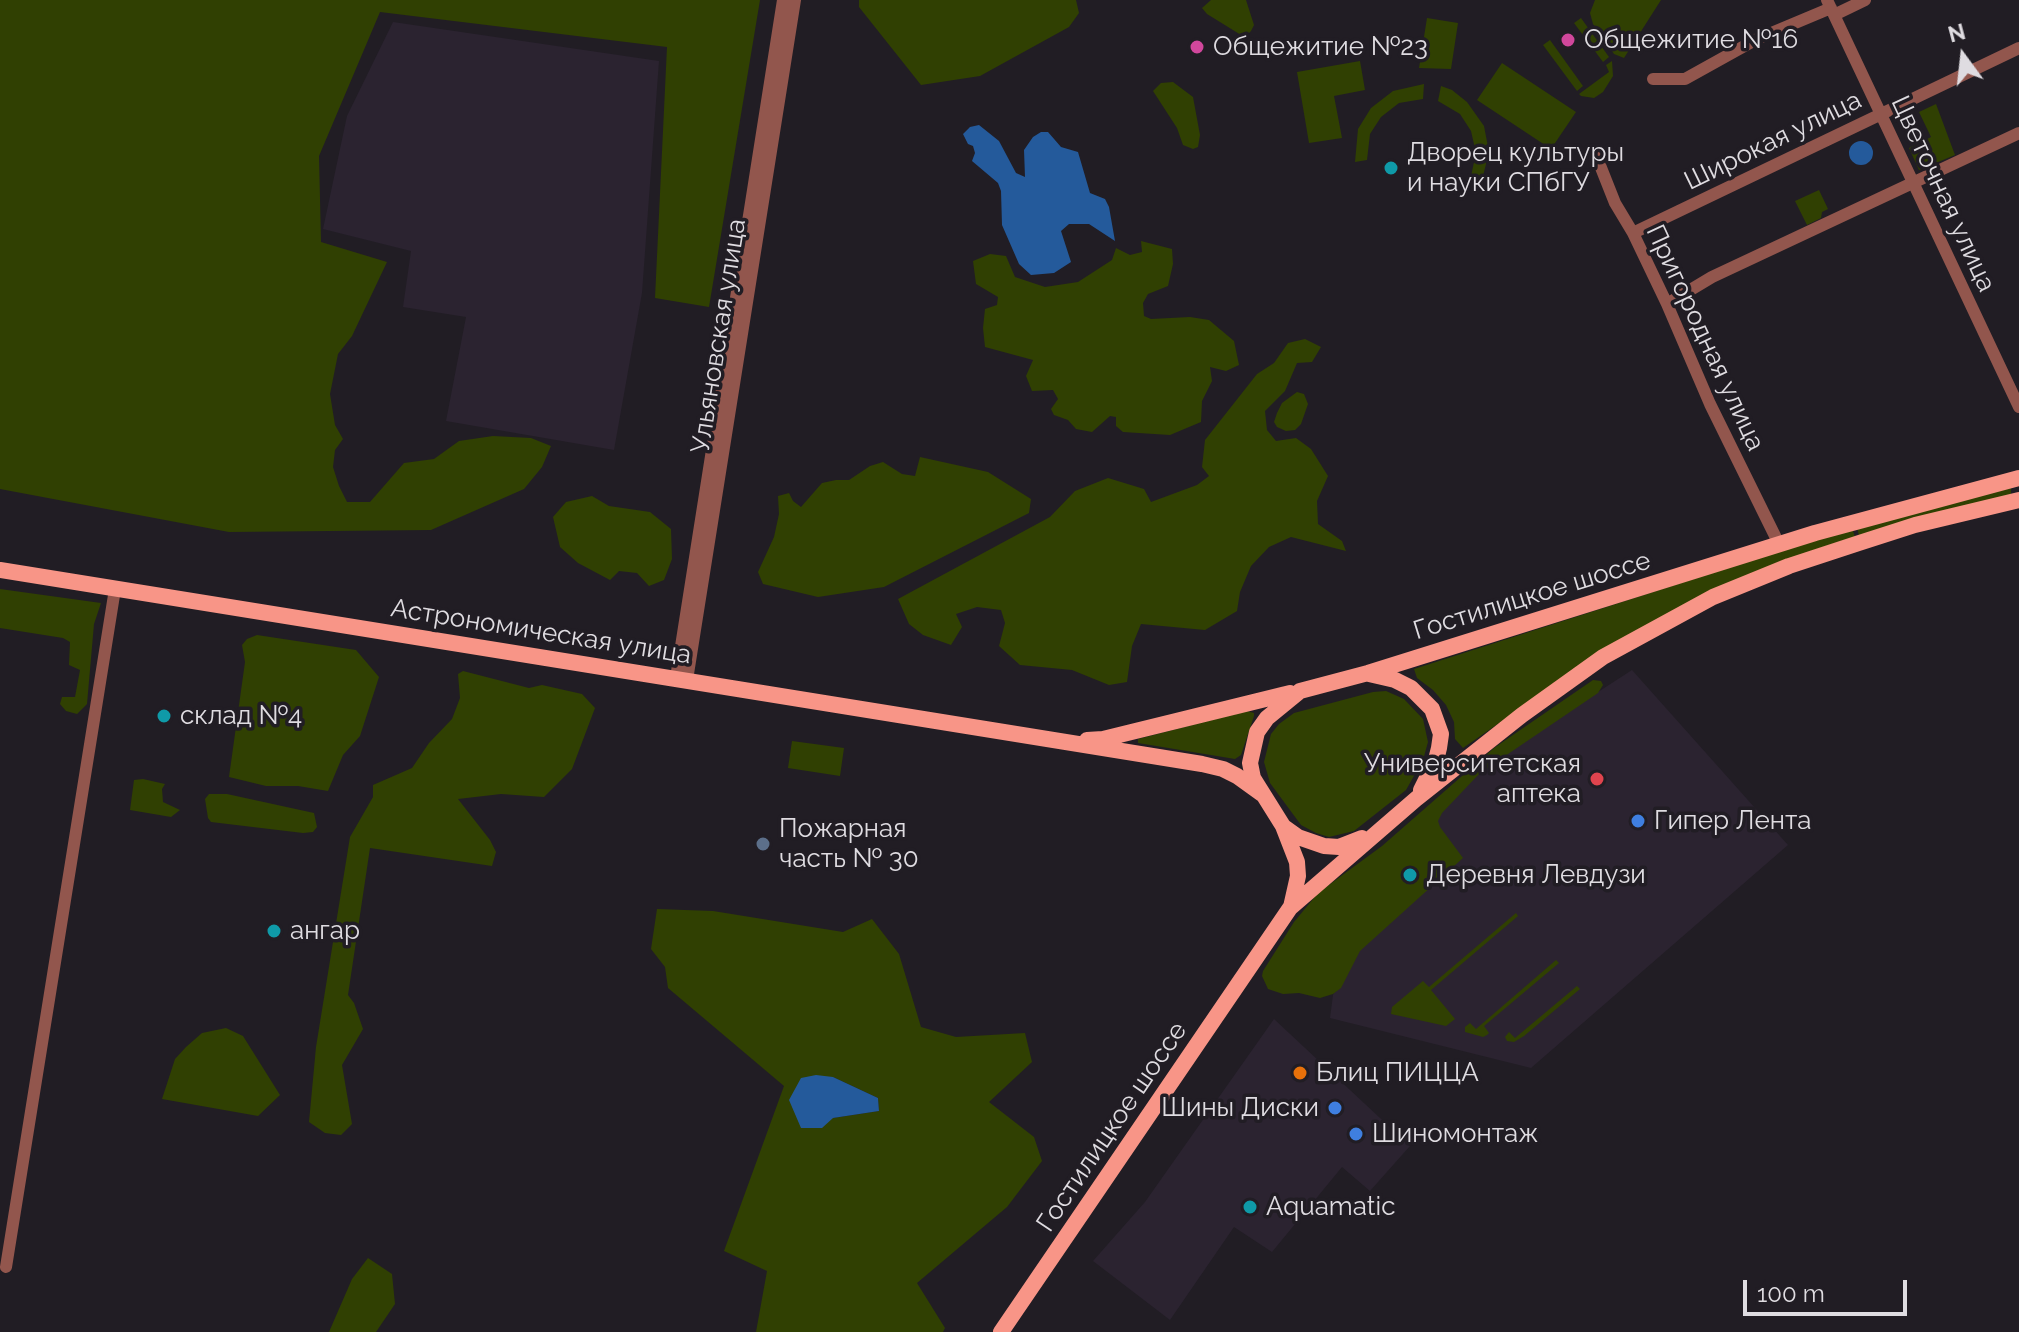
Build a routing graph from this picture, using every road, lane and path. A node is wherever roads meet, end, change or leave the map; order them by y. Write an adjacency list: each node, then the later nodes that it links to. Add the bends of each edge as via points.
1 (783, 0): 20 (street, Ульяновская улица)
2 (795, 0): 20 (street, Ульяновская улица)
3 (1865, 0): 4 (street)
4 (1831, 8): 6 (street, via 1757,39 1685,79); 7 (street, Цветочная улица)
5 (2019, 48): 7 (street, Широкая улица)
6 (1653, 79)
7 (1880, 114): 10 (street, Цветочная улица); 11 (street, Широкая улица)
8 (2019, 133): 10 (street)
9 (1594, 150): 11 (street, Пригородная улица)
10 (1912, 183): 12 (street, via 1712,277); 13 (street, Цветочная улица)
11 (1633, 233): 12 (street, Пригородная улица)
12 (1667, 304): 16 (street, Пригородная улица)
13 (2019, 407)
14 (2019, 478): 16 (main road, Гостилицкое шоссе)
15 (2019, 500): 24 (main road, Гостилицкое шоссе, via 1915,525 1713,597 1603,657)
16 (1779, 544): 19 (main road, Гостилицкое шоссе)
17 (0, 570): 18 (main road, Астрономическая улица)
18 (115, 589): 20 (main road, Астрономическая улица); 28 (street)
19 (1368, 673): 21 (main road, Гостилицкое шоссе); 24 (main road, via 1411,688 1437,721 1441,734 1436,760)
20 (682, 679): 22 (main road, Астрономическая улица)
21 (1300, 691): 22 (main road, Астрономическая улица); 23 (main road, Гостилицкое шоссе, via 1257,732 1250,763)
22 (1075, 742): 23 (main road, Астрономическая улица, via 1223,769)
23 (1262, 794): 25 (main road, Гостилицкое шоссе)
24 (1416, 799): 26 (main road, Гостилицкое шоссе)
25 (1283, 826): 26 (main road, via 1324,846 1339,847); 27 (main road, Гостилицкое шоссе, via 1297,862)
26 (1375, 833): 27 (main road, Гостилицкое шоссе)
27 (1290, 908): 29 (main road, Гостилицкое шоссе)
28 (6, 1267)
29 (1001, 1332)

